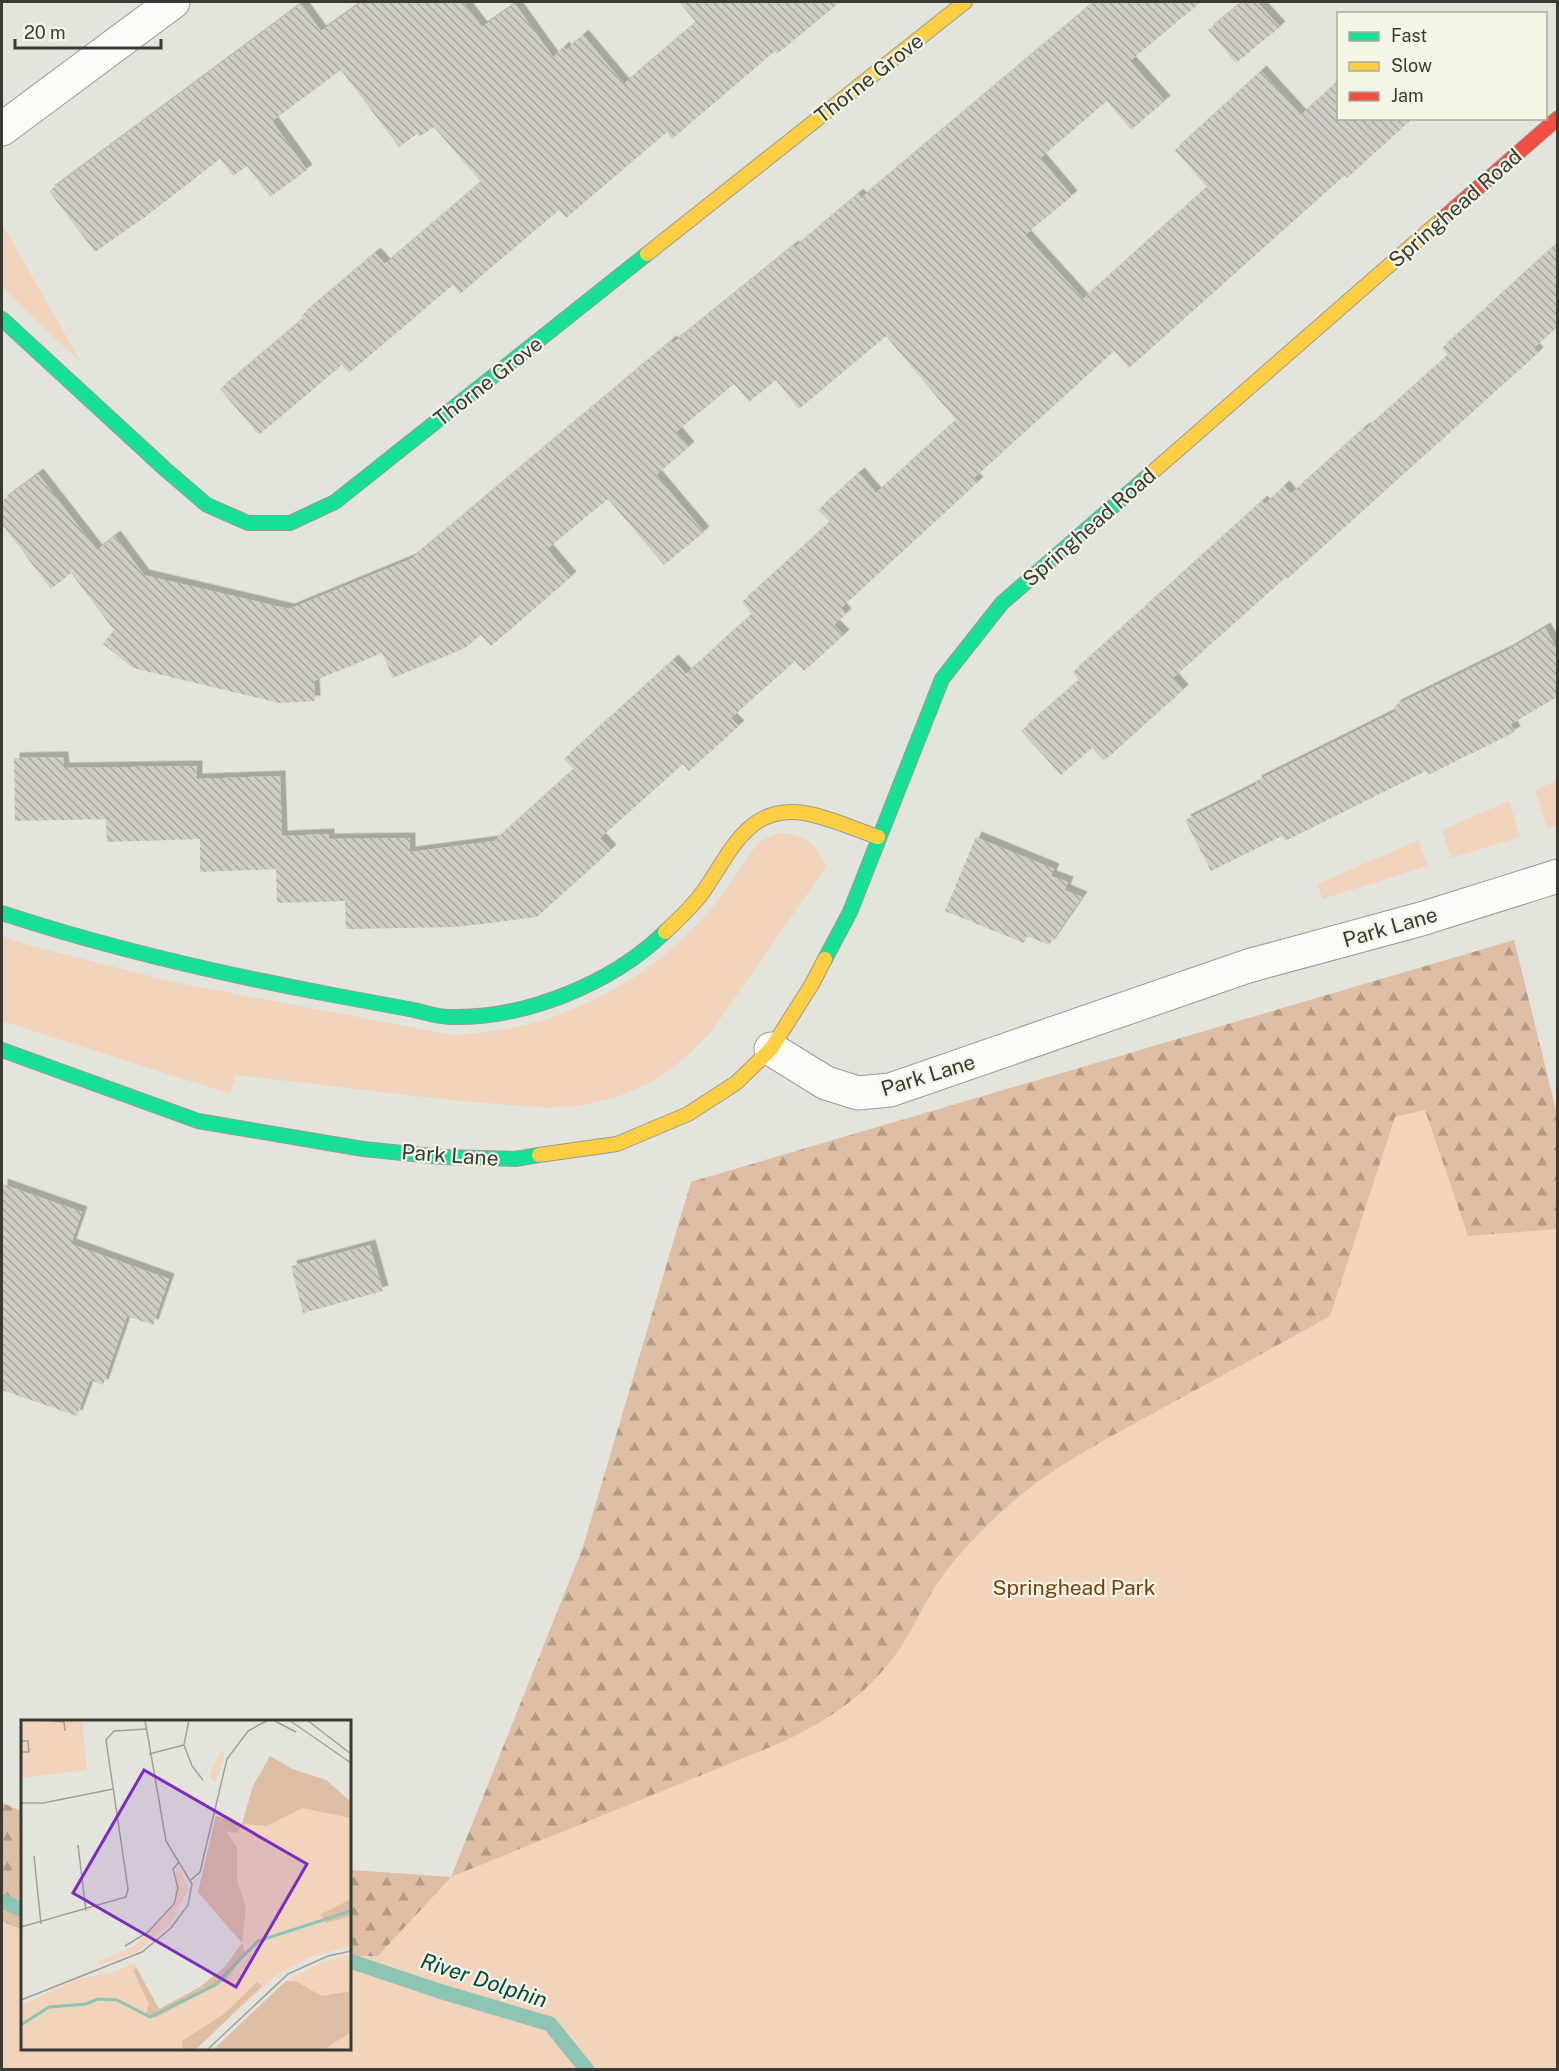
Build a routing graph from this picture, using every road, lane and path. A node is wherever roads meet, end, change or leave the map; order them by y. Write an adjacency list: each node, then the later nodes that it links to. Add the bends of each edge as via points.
1 (174, 2): 4 (street)
2 (965, 2): 5 (street, Thorne Grove, via 335,502 290,523 248,524 207,505)
3 (1557, 118): 6 (street, Springhead Road, via 1002,603 942,678)
4 (2, 129)
5 (2, 319)
6 (878, 837): 8 (street, via 801,812 777,813 754,823 735,840 702,893 678,920 622,966 557,998 486,1014 449,1017 178,963); 10 (street, Springhead Road, via 850,912)
7 (1557, 876): 10 (street, Park Lane, via 1421,919 1248,966 890,1090 858,1093 826,1083)
8 (2, 913)
9 (2, 1050): 10 (street, Park Lane, via 198,1121 363,1149 515,1160 617,1144 688,1114 736,1083)
10 (771, 1050)

